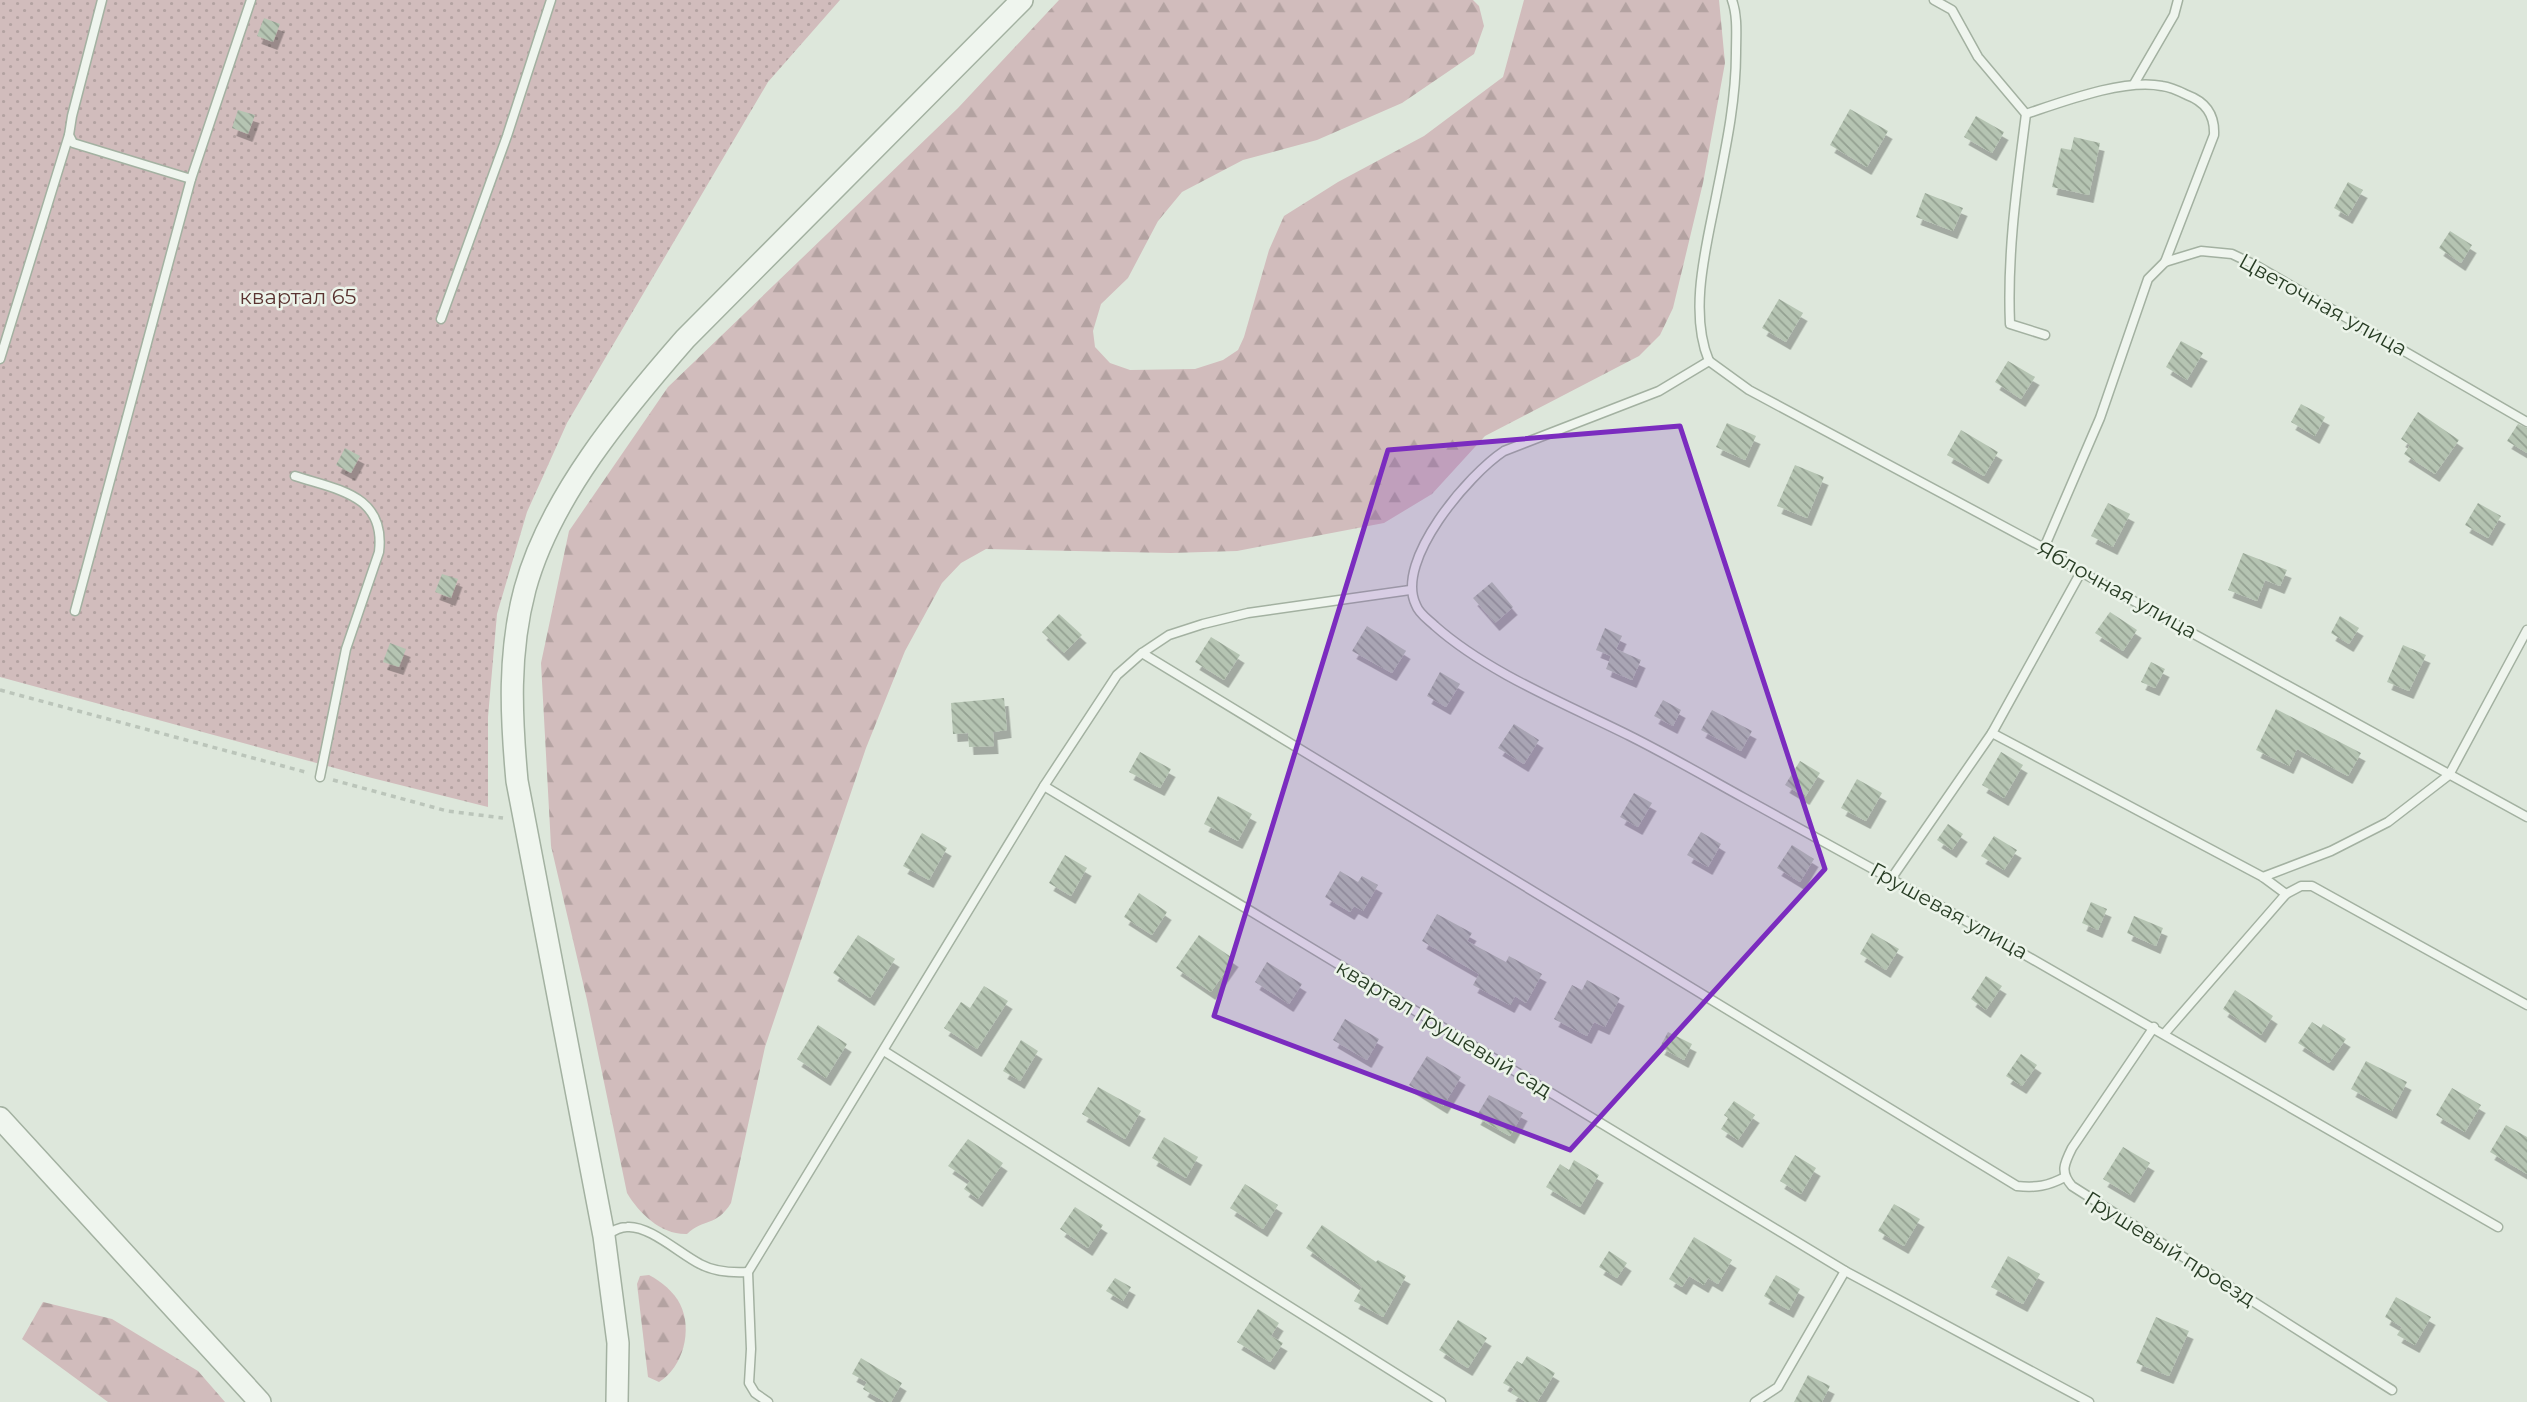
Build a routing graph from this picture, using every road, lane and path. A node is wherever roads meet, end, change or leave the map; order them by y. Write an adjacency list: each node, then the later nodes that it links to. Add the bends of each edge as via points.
1 (102, 0): 10 (lane)
2 (251, 0): 11 (lane)
3 (551, 0): 13 (lane)
4 (1022, 0): 31 (street, via 685,339 565,496 529,578 514,655 511,715)
5 (1732, 0): 16 (lane, via 1737,31 1735,77 1706,243 1699,313)
6 (1934, 0): 9 (lane, via 1952,10 1978,57)
7 (2178, 0): 8 (lane)
8 (2134, 84): 9 (lane); 12 (lane, via 2161,85 2200,99 2215,121 2214,135)
9 (2026, 114): 14 (lane, via 2008,279 2010,324)
10 (69, 135): 11 (lane, via 81,147); 15 (lane)
11 (191, 179): 22 (lane)
12 (2165, 262): 17 (lane, Цветочная улица, via 2201,251 2232,254); 19 (lane, via 2148,279 2100,418)
13 (441, 319)
14 (2045, 335)
15 (0, 359)
16 (1709, 361): 19 (lane, Яблочная улица, via 1749,390); 21 (lane, via 1659,391 1489,461 1425,543)
17 (2527, 422)
18 (295, 476): 28 (lane, via 351,494 371,507 381,537 343,662)
19 (2044, 548): 20 (lane, Яблочная улица)
20 (2081, 572): 26 (lane); 27 (lane, Яблочная улица)
21 (1410, 590): 24 (lane, via 1248,613 1169,635); 33 (lane, Грушевая улица, via 1417,609 1478,659)
22 (75, 611)
23 (2527, 630): 27 (lane)
24 (1142, 653): 29 (lane, via 1117,675); 40 (lane, via 2017,1186 2042,1186)
25 (0, 690): 28 (path)
26 (1992, 733): 32 (lane); 33 (lane)
27 (2449, 775): 30 (lane, Яблочная улица); 32 (lane, via 2388,822 2331,851)
28 (320, 776): 31 (path, via 447,811)
29 (1044, 786): 38 (lane); 43 (lane, квартал Грушевый сад)
30 (2527, 817)
31 (523, 821): 42 (street)
32 (2263, 877): 34 (lane)
33 (1891, 878): 36 (lane, Грушевая улица)
34 (2286, 894): 35 (lane, via 2312,886); 37 (lane)
35 (2527, 1005)
36 (2154, 1027): 37 (lane, Грушевая улица); 40 (lane, Грушевый проезд, via 2071,1148)
37 (2165, 1034): 41 (lane, Грушевая улица)
38 (884, 1051): 44 (lane); 49 (lane)
39 (0, 1118): 46 (street)
40 (2065, 1177): 45 (lane, Грушевый проезд, via 2072,1186)
41 (2498, 1227)
42 (604, 1236): 44 (lane, via 629,1226 715,1270); 47 (street, via 618,1343)
43 (1845, 1271): 50 (lane, via 1778,1387); 51 (lane, квартал Грушевый сад)
44 (748, 1272): 48 (lane, via 749,1383)
45 (2392, 1390)
46 (260, 1402)
47 (617, 1402)
48 (768, 1402)
49 (1441, 1402)
50 (1755, 1402)
51 (2089, 1402)

